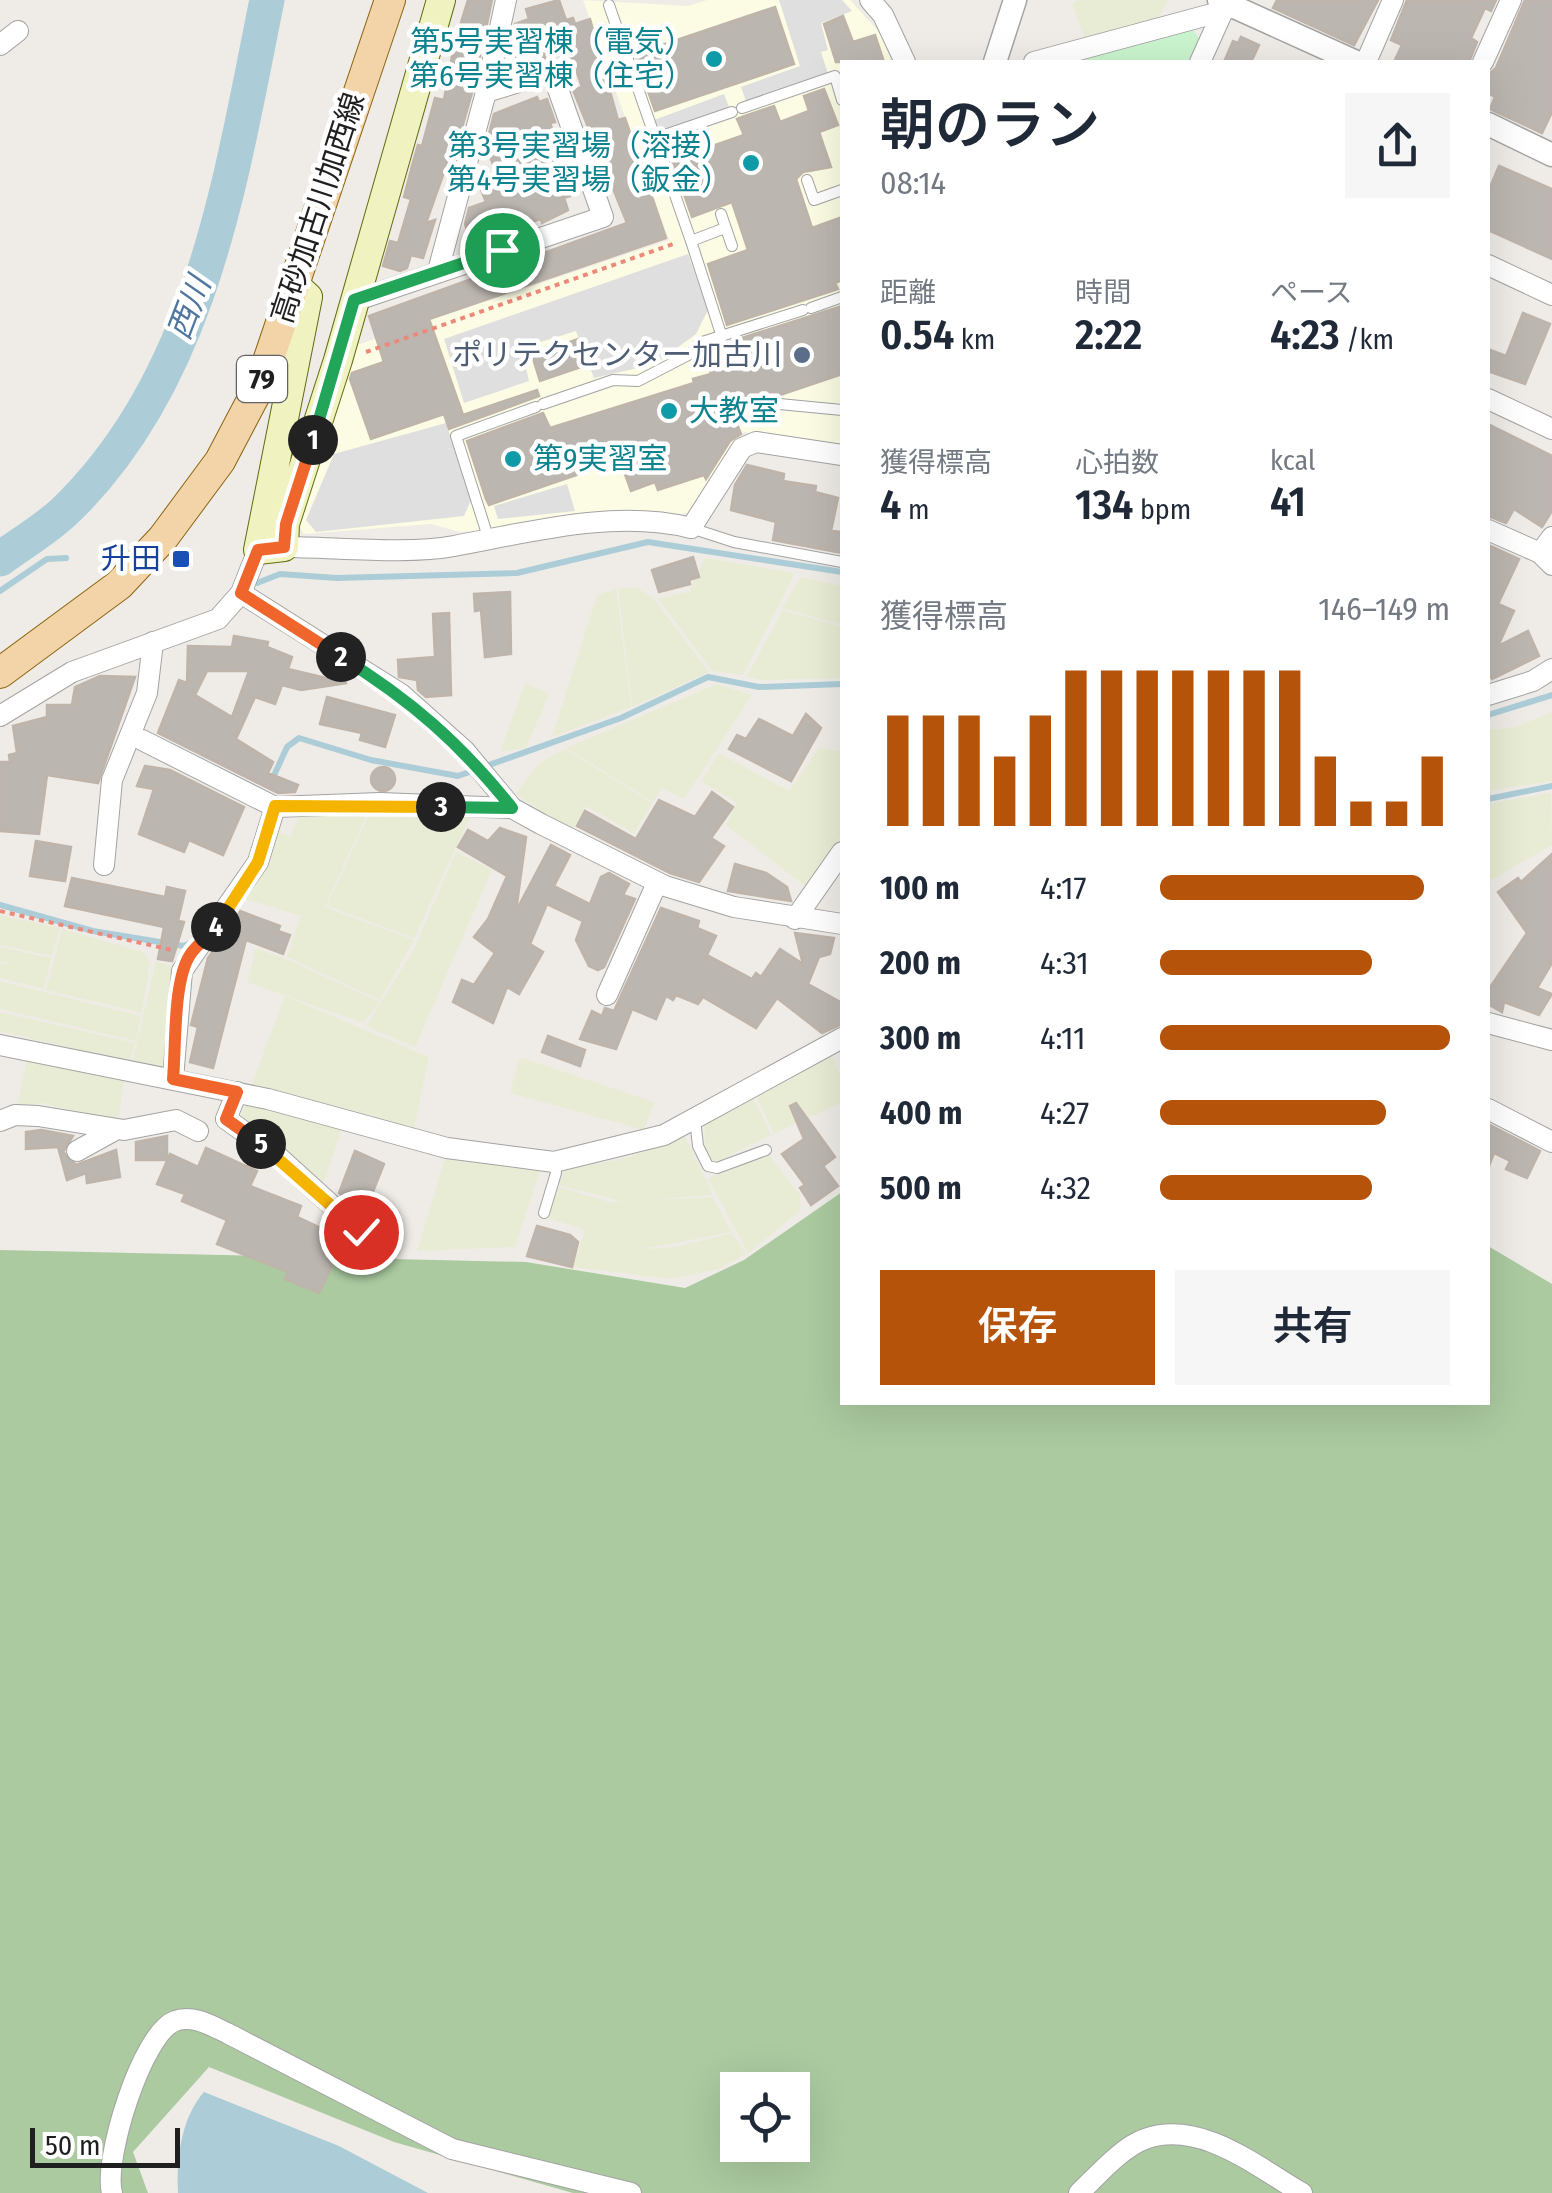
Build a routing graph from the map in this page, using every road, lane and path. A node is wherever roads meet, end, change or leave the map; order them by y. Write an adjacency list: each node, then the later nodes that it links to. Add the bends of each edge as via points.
1 (390, 0): 34 (main road, 高砂加古川加西線 / 79)
2 (442, 0): 37 (main road)
3 (506, 0): 19 (street)
4 (870, 0): 12 (street)
5 (1014, 0): 13 (street)
6 (1393, 0): 17 (street)
7 (1511, 0): 18 (street)
8 (1228, 4): 14 (street); 15 (street); 16 (street)
9 (610, 5): 23 (lane)
10 (18, 32): 11 (street)
11 (0, 45)
12 (904, 60)
13 (997, 60)
14 (1041, 60)
15 (1201, 60)
16 (1352, 60)
17 (1367, 60)
18 (1484, 60)
19 (486, 92): 33 (street); 33 (street, via 552,72 602,217)
20 (840, 93): 21 (lane, via 835,76)
21 (692, 125): 23 (lane); 24 (lane)
22 (1490, 125): 25 (street)
23 (656, 138): 30 (lane)
24 (696, 141)
25 (1552, 155)
26 (807, 180): 27 (lane, via 814,200)
27 (840, 191)
28 (720, 214): 29 (lane)
29 (725, 228): 30 (lane); 31 (lane)
30 (692, 241): 38 (lane)
31 (732, 246)
32 (1490, 266): 35 (street)
33 (438, 271): 37 (street)
34 (294, 284): 47 (main road, via 308,298); 53 (main road, 高砂加古川加西線 / 79, via 260,385 220,462 163,538 119,585)
35 (1552, 295)
36 (840, 298): 38 (lane)
37 (354, 300): 47 (main road, via 286,524)
38 (722, 336): 46 (lane, via 700,342 692,353 638,381 613,380 456,436)
39 (1490, 400): 42 (street)
40 (769, 403): 41 (lane)
41 (840, 410)
42 (1552, 429)
43 (840, 456): 44 (street, via 756,442 742,448)
44 (691, 528): 46 (street, via 654,519); 49 (lane)
45 (1490, 531): 48 (street)
46 (488, 537): 47 (street, via 451,547)
47 (271, 548): 50 (street)
48 (1548, 552)
49 (840, 562)
50 (241, 593): 51 (street, via 218,619); 58 (street, via 401,694)
51 (153, 642): 55 (street, via 72,672); 60 (street, via 152,677 112,780)
52 (1552, 669): 54 (street)
53 (0, 673)
54 (1490, 694)
55 (0, 716)
56 (142, 740): 57 (street)
57 (275, 806): 58 (street); 65 (street, via 258,862)
58 (512, 808): 61 (street)
59 (840, 855): 63 (street)
60 (104, 865)
61 (657, 882): 63 (street); 66 (street)
62 (0, 911): 65 (path)
63 (795, 919): 64 (street)
64 (840, 924)
65 (192, 952): 71 (street, via 182,971)
66 (606, 994)
67 (1490, 1024): 69 (street)
68 (840, 1039): 74 (street)
69 (1552, 1040)
70 (0, 1045): 71 (street)
71 (173, 1079): 72 (street)
72 (237, 1092): 81 (street, via 447,1148); 83 (street, via 226,1119)
73 (1490, 1110): 78 (street)
74 (694, 1118): 79 (lane, via 708,1166); 81 (street, via 664,1135)
75 (0, 1122): 76 (street, via 38,1116)
76 (115, 1130): 77 (street, via 176,1120); 80 (street)
77 (198, 1132)
78 (1552, 1142)
79 (766, 1150)
80 (77, 1151)
81 (554, 1162): 82 (lane)
82 (544, 1214)
83 (361, 1232)
84 (112, 2193): 85 (street, via 121,2117 163,2028 178,2019 228,2033 452,2148)
85 (631, 2193)
86 (1079, 2193): 87 (street, via 1142,2139 1173,2133 1209,2141)
87 (1302, 2193)

